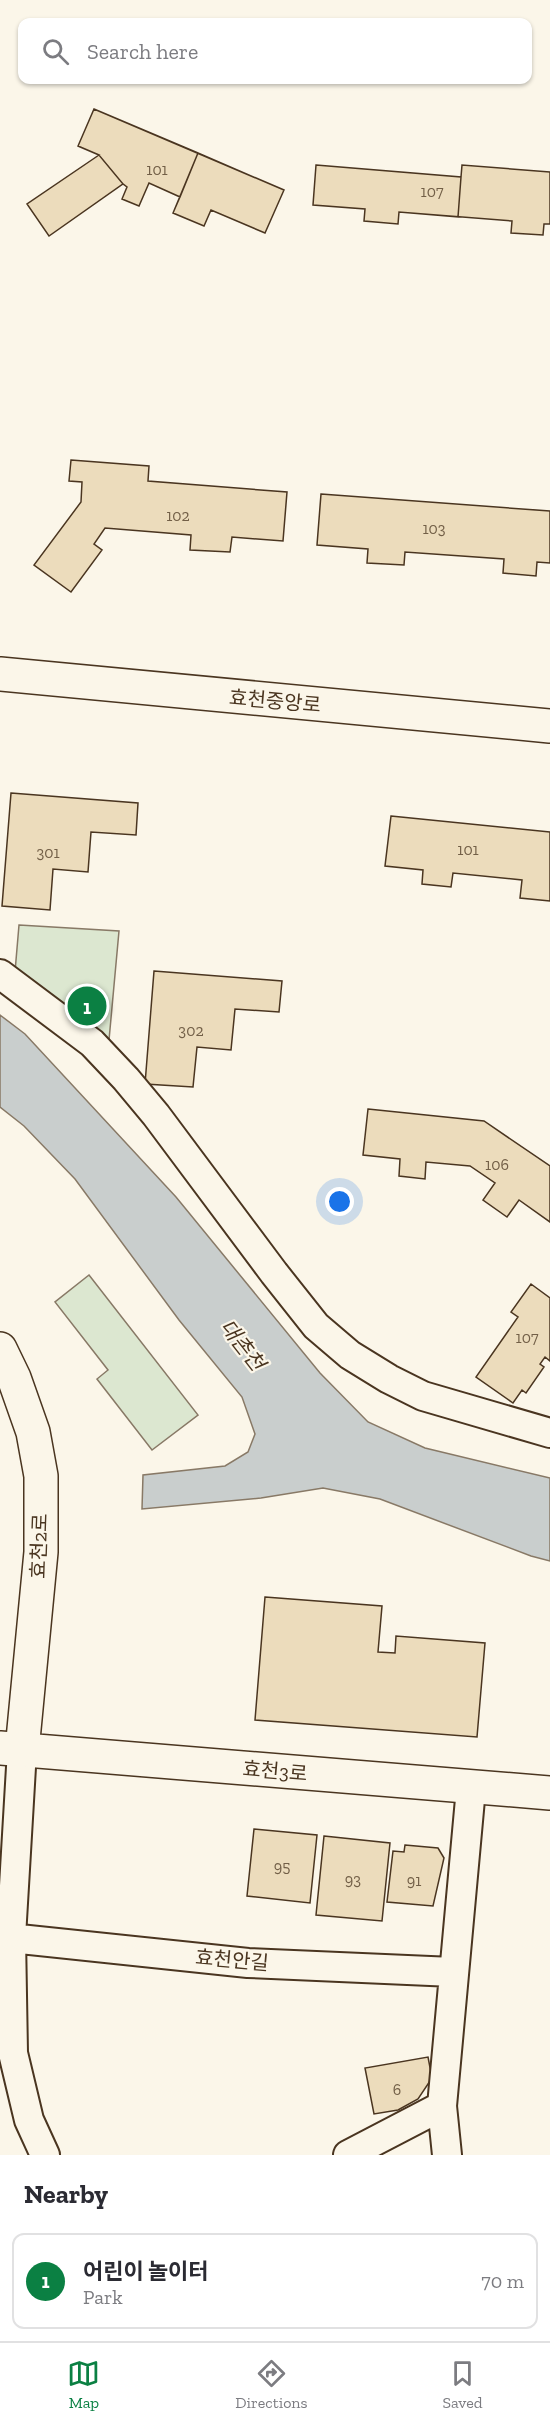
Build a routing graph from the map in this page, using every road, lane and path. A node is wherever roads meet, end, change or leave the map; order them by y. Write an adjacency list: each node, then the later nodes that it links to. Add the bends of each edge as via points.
1 (0, 674): 2 (street, 효천중앙로)
2 (550, 726)
3 (0, 974): 5 (street, via 92,1043 126,1079 316,1326 350,1354 423,1396)
4 (0, 1349): 6 (street, 효천2로, via 33,1432 41,1476 41,1552)
5 (550, 1433)
6 (11, 1749): 7 (street, 효천3로); 9 (street)
7 (471, 1788): 8 (street, 효천3로); 10 (street)
8 (550, 1793)
9 (6, 1937): 10 (street, 효천안길, via 248,1963); 12 (street, via 13,2053 29,2120)
10 (453, 1972): 11 (street)
11 (442, 2106): 13 (street); 14 (street)
12 (45, 2155)
13 (348, 2155)
14 (447, 2155)

